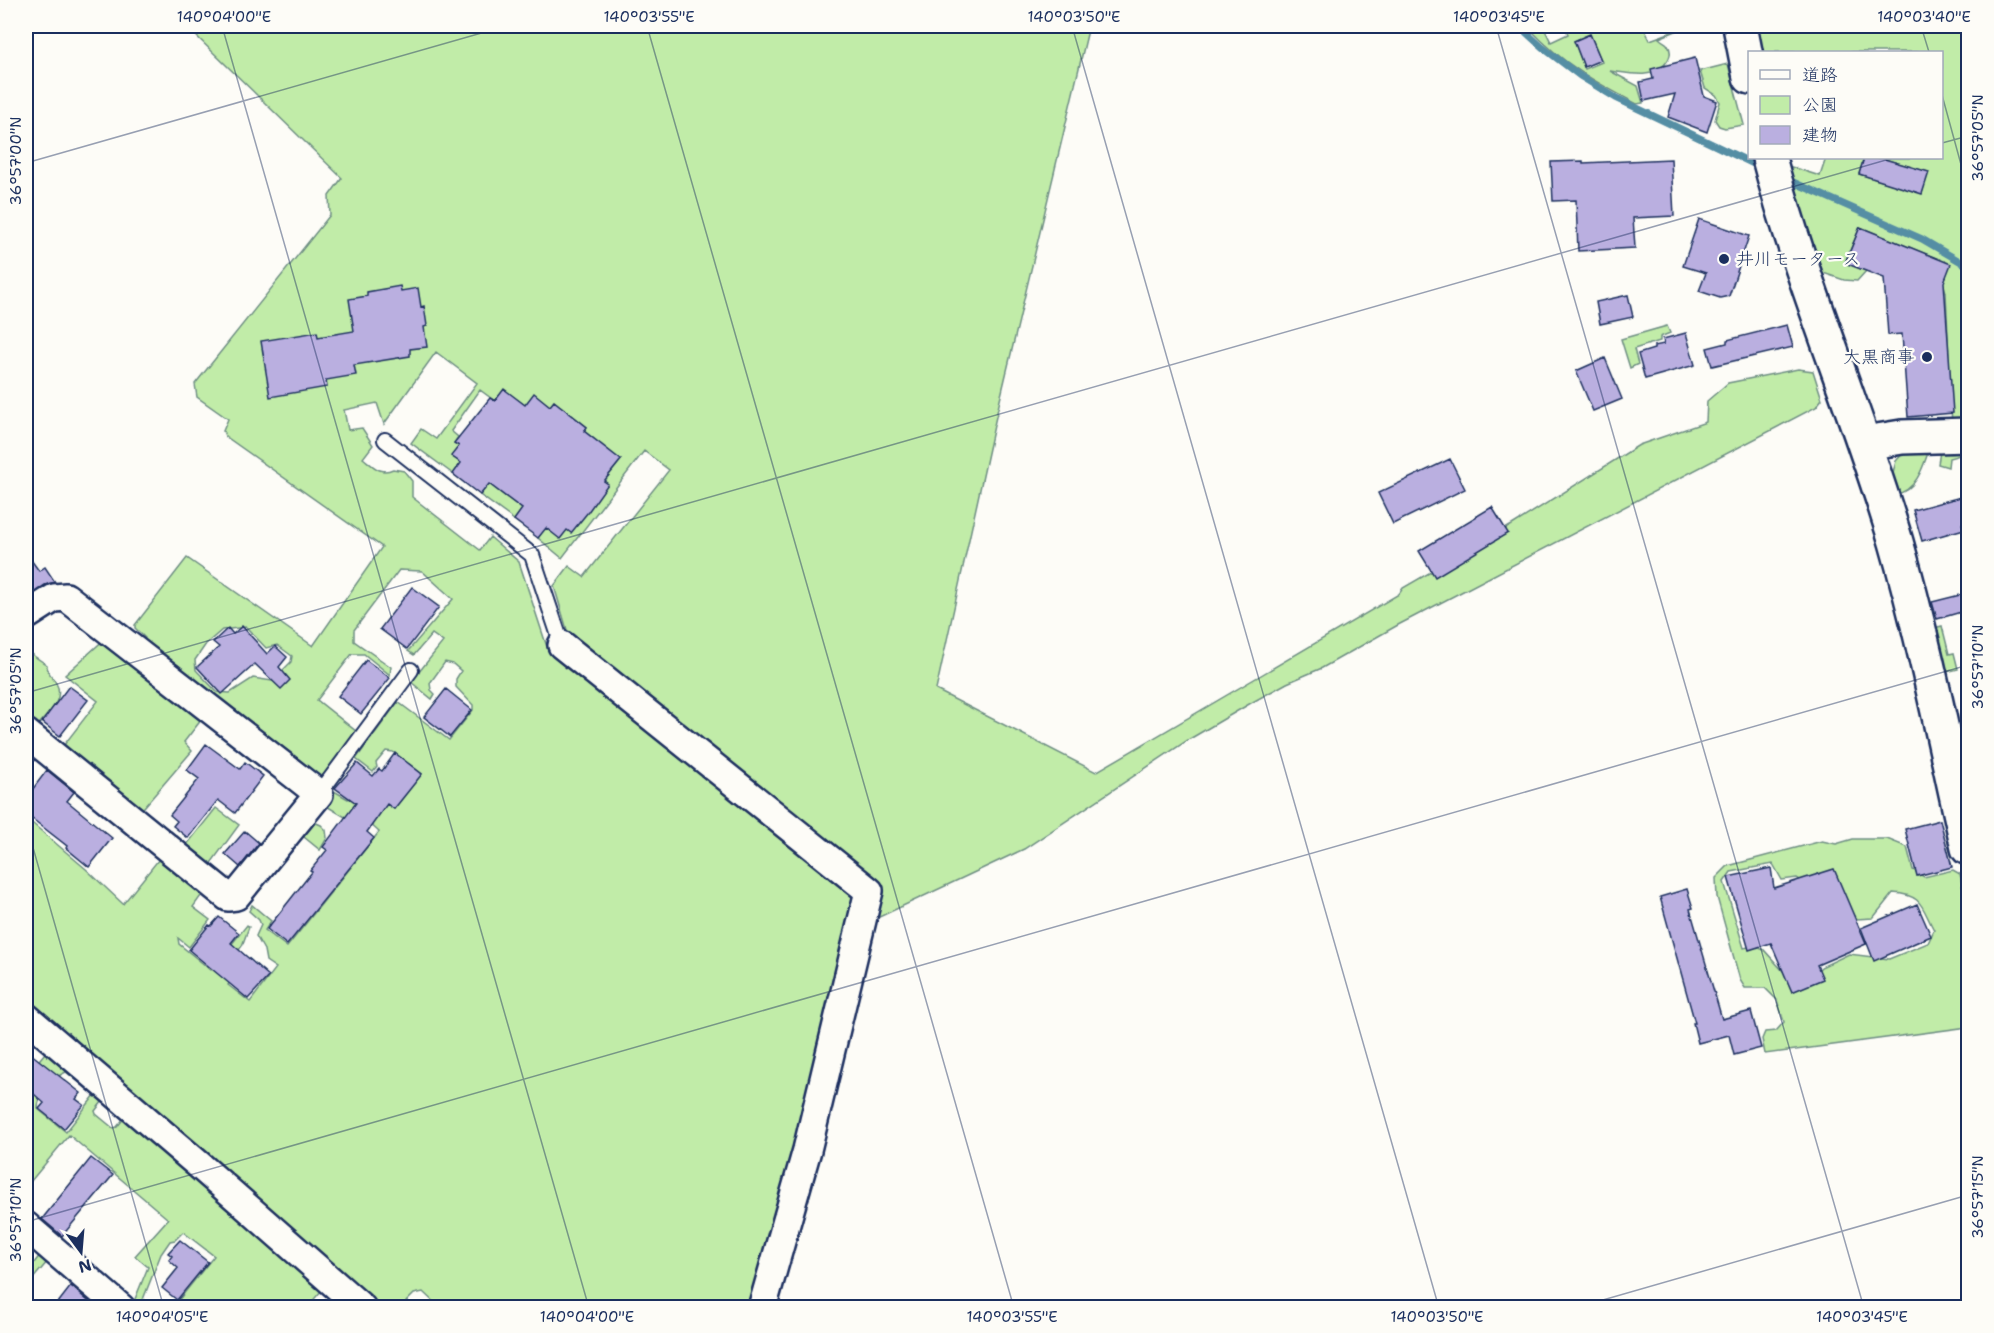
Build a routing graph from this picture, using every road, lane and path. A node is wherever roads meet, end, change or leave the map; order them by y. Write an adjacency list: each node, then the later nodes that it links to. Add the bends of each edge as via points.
1 (1740, 26): 2 (street)
2 (1748, 71)
3 (1769, 159): 6 (street)
4 (1968, 435): 6 (street, via 1902,437)
5 (385, 441): 8 (lane, via 532,555)
6 (1865, 443): 12 (street, via 1919,630)
7 (26, 616): 11 (street, via 54,598 66,597)
8 (562, 645): 17 (street, via 869,891 807,1150)
9 (411, 670): 11 (lane)
10 (26, 733): 11 (street, via 228,897 236,896)
11 (319, 794)
12 (1968, 848)
13 (26, 1017): 16 (street)
14 (26, 1226): 15 (street)
15 (121, 1308)
16 (362, 1308)
17 (762, 1308)

